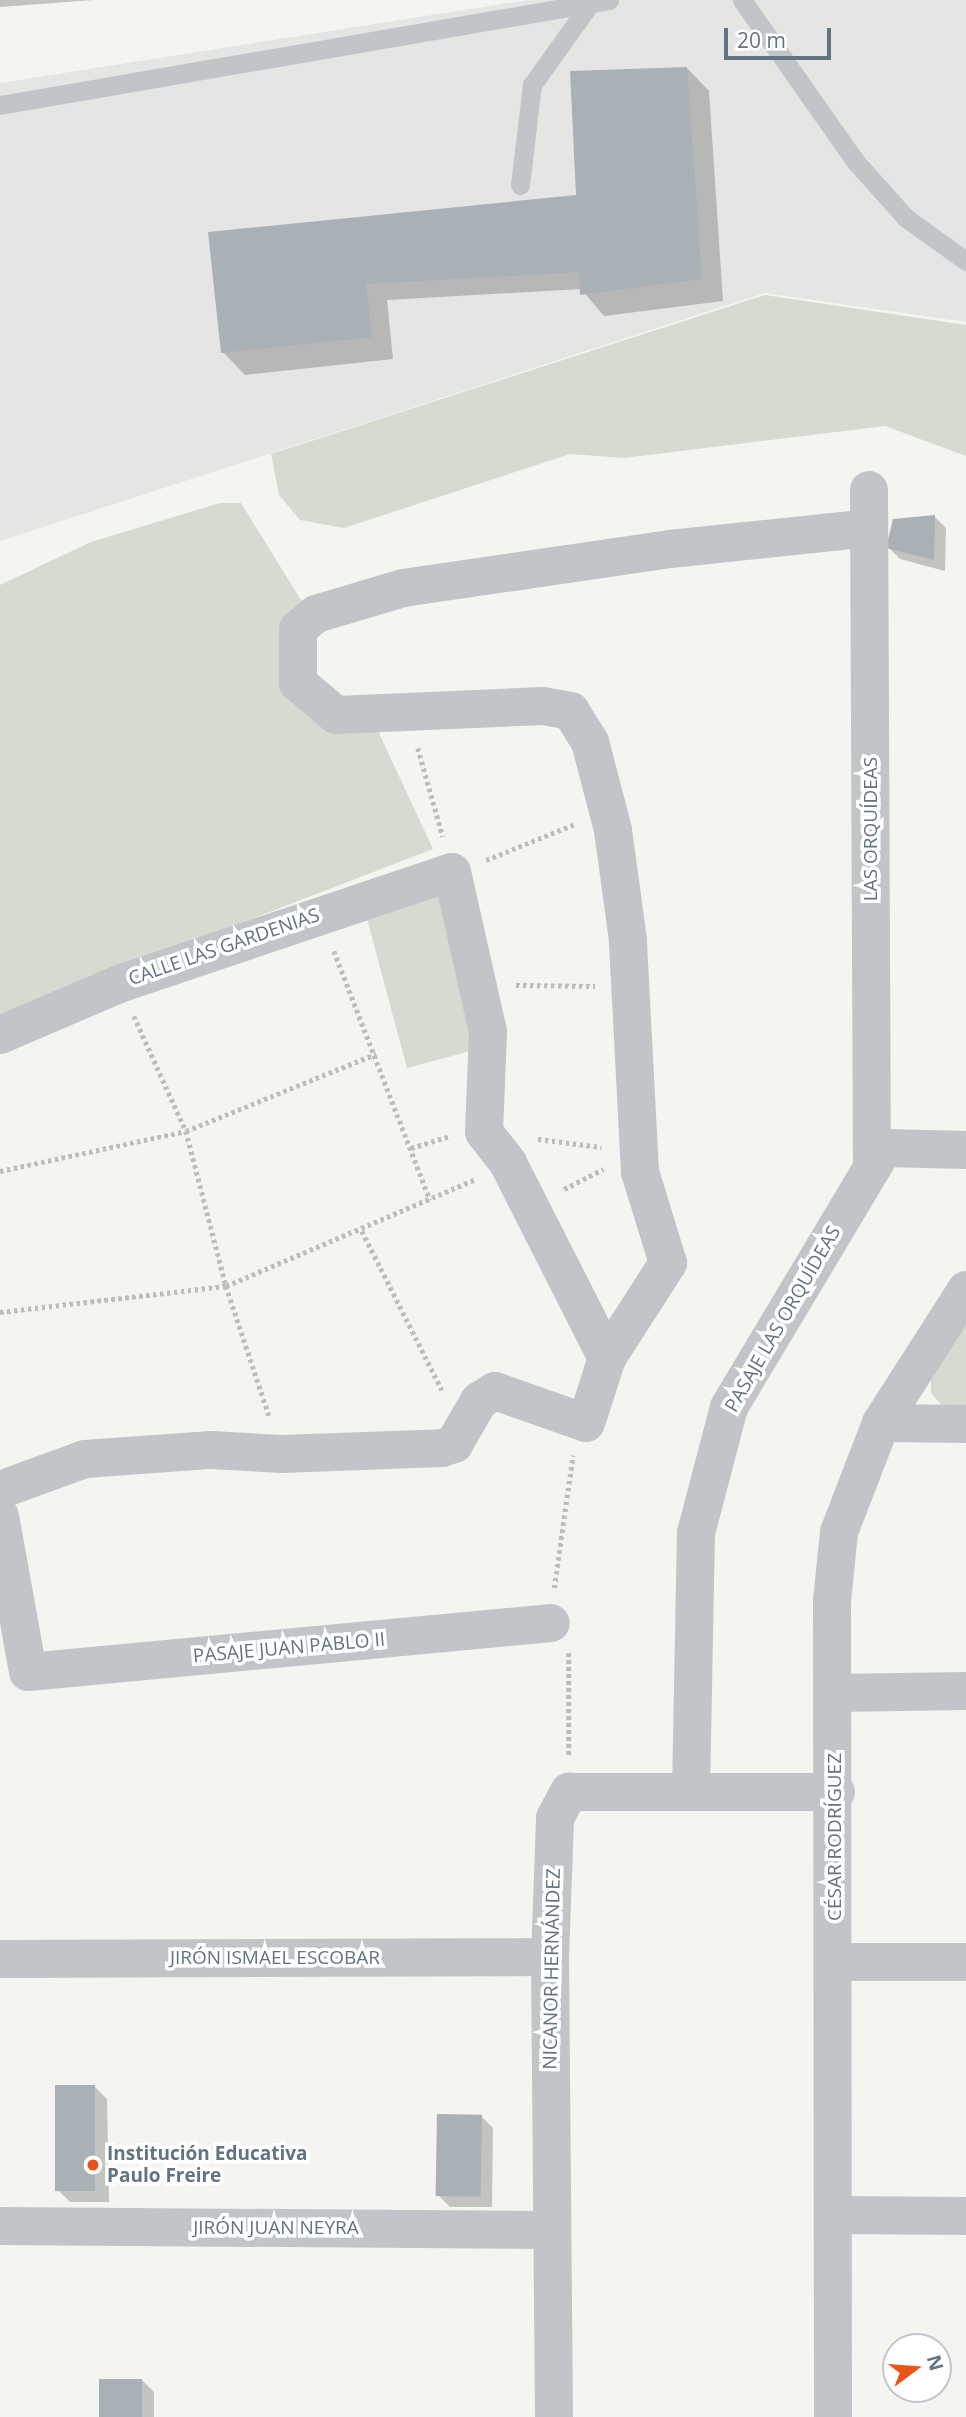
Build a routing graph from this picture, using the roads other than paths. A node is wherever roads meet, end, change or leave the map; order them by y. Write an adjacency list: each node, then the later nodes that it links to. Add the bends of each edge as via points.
1 (609, 0): 3 (lane)
2 (742, 0): 6 (lane, via 855,161 906,218)
3 (590, 3): 4 (lane); 5 (lane, via 532,85)
4 (0, 105)
5 (520, 186)
6 (966, 261)
7 (869, 490): 8 (street, LAS ORQUÍDEAS)
8 (869, 528): 11 (street, LAS ORQUÍDEAS); 13 (street, via 670,549 404,588 316,614 298,629 298,683 336,715 543,706 571,711 590,742 607,808 629,986 638,1151 668,1263)
9 (0, 1035): 13 (street, CALLE LAS GARDENIAS, via 119,984 452,872 488,1032 484,1132 508,1163)
10 (966, 1150): 11 (street)
11 (878, 1158): 21 (street, PASAJE LAS ORQUÍDEAS, via 729,1407 696,1534)
12 (966, 1290): 14 (street, CÉSAR RODRÍGUEZ)
13 (607, 1357): 16 (street, via 586,1423 495,1391 479,1401 461,1430 442,1448 282,1454 212,1450 85,1459)
14 (881, 1423): 15 (street); 20 (street, CÉSAR RODRÍGUEZ, via 839,1532 832,1601)
15 (966, 1424)
16 (0, 1490)
17 (0, 1516): 18 (street, PASAJE JUAN PABLO II, via 28,1672)
18 (551, 1623)
19 (966, 1691): 20 (street)
20 (835, 1693): 22 (street, CÉSAR RODRÍGUEZ)
21 (691, 1792): 22 (street, NICANOR HERNÁNDEZ); 23 (street, NICANOR HERNÁNDEZ, via 569,1792 555,1818)
22 (836, 1792): 25 (street, CÉSAR RODRÍGUEZ)
23 (550, 1957): 24 (street, JIRÓN ISMAEL ESCOBAR); 30 (street, NICANOR HERNÁNDEZ)
24 (0, 1959)
25 (835, 1962): 26 (street); 27 (street, CÉSAR RODRÍGUEZ)
26 (966, 1962)
27 (835, 2215): 28 (street); 32 (street, CÉSAR RODRÍGUEZ)
28 (966, 2216)
29 (0, 2227): 30 (street, JIRÓN JUAN NEYRA)
30 (552, 2230): 31 (street, NICANOR HERNÁNDEZ)
31 (554, 2417)
32 (833, 2417)

